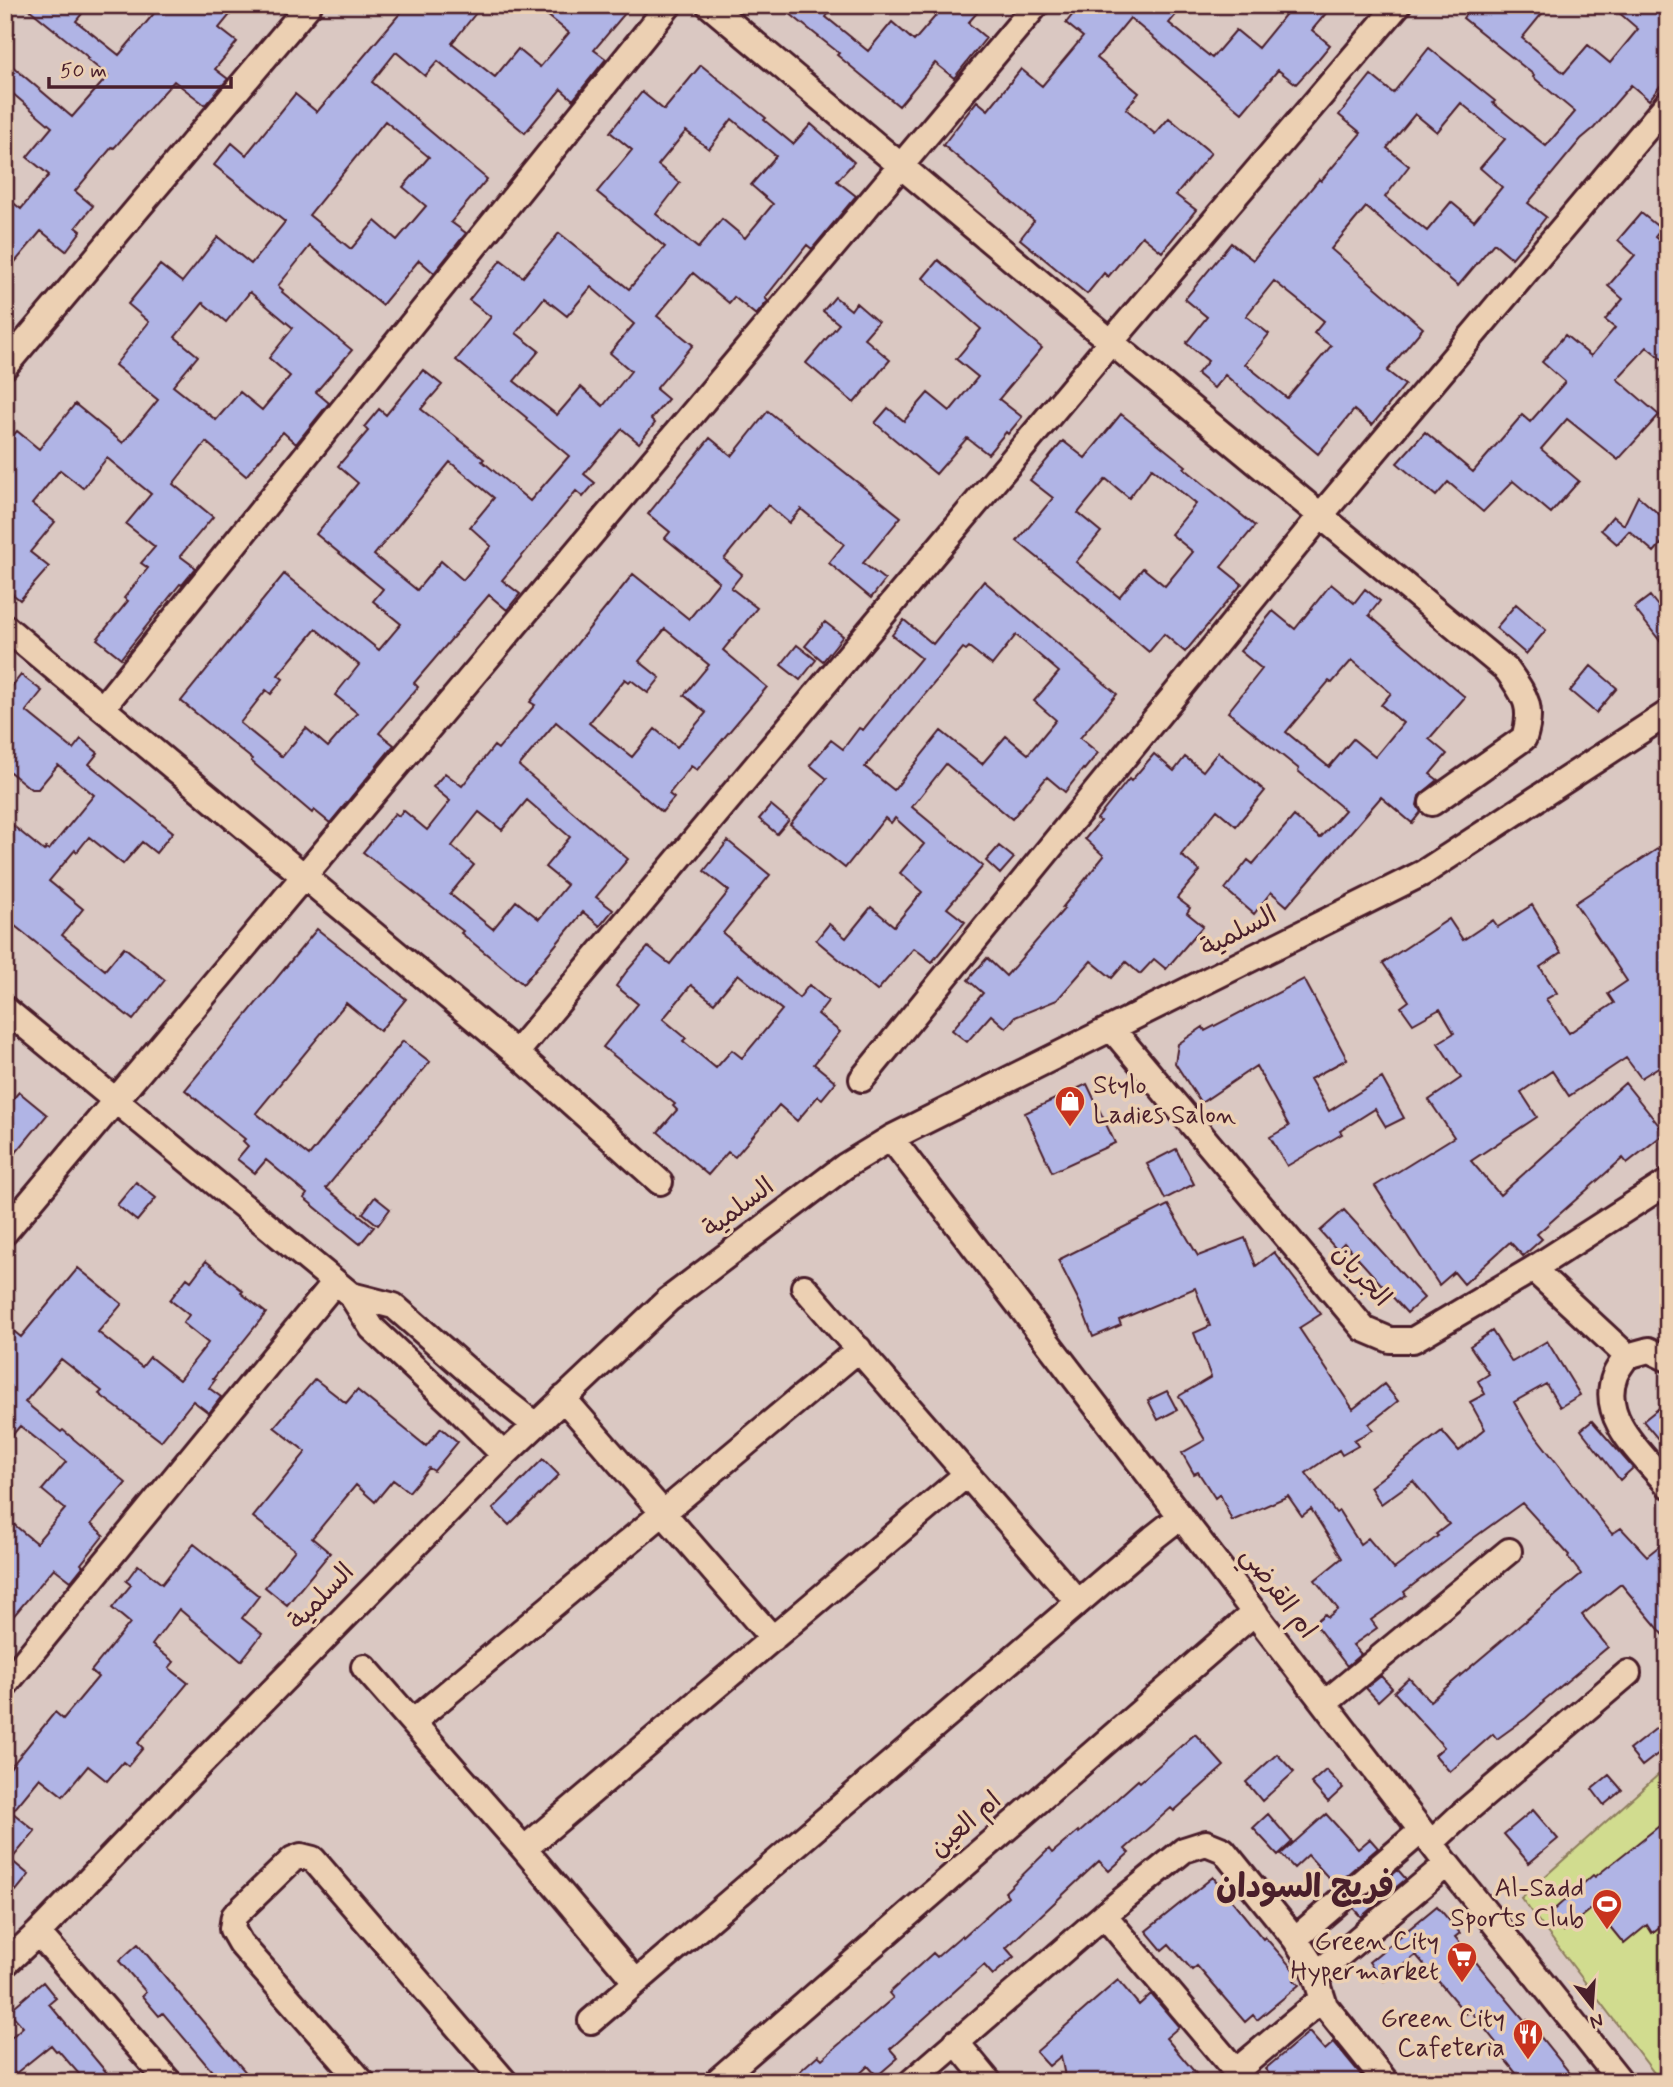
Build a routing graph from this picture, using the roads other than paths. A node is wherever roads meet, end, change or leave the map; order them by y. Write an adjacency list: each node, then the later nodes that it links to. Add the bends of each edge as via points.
1 (309, 5): 9 (street)
2 (669, 5): 12 (street)
3 (709, 5): 7 (street)
4 (1036, 5): 7 (street)
5 (1398, 5): 8 (street)
6 (1668, 103): 10 (street)
7 (901, 165): 8 (street); 15 (street)
8 (1111, 342): 10 (street); 18 (street)
9 (5, 366)
10 (1321, 515): 14 (street, via 1507,670 1529,706 1524,738); 19 (street)
11 (5, 626): 12 (street)
12 (103, 707): 15 (street)
13 (1668, 713): 17 (street, السلمية, via 1423,873)
14 (1432, 803)
15 (303, 876): 18 (street); 20 (street)
16 (5, 1009): 20 (street)
17 (1112, 1029): 21 (street, السلمية); 25 (street, الجريان, via 1364,1329 1390,1340 1413,1340)
18 (516, 1053): 22 (street)
19 (862, 1079)
20 (115, 1099): 24 (street); 27 (street)
21 (891, 1138): 31 (street, السلمية, via 845,1166 668,1300); 37 (street, ام القرضي)
22 (660, 1182)
23 (1668, 1182): 25 (street, الجريان)
24 (5, 1232)
25 (1533, 1269): 29 (street)
26 (804, 1287): 28 (street)
27 (343, 1288): 32 (street, via 394,1306); 33 (street, via 372,1328); 44 (street)
28 (859, 1349): 34 (street); 36 (street)
29 (1627, 1356): 30 (street, via 1648,1350); 35 (street, via 1615,1375 1611,1398 1617,1422)
30 (1668, 1359)
31 (564, 1398): 32 (street, السلمية); 36 (street)
32 (535, 1425): 33 (street, السلمية)
33 (504, 1455): 51 (street, السلمية)
34 (967, 1474): 39 (street); 41 (street)
35 (1668, 1485)
36 (665, 1513): 41 (street); 46 (street)
37 (1181, 1516): 39 (street); 40 (street, ام القرضي)
38 (1508, 1551): 45 (street)
39 (1079, 1602): 55 (street)
40 (1255, 1612): 45 (street, ام القرضي); 63 (street, ام العين)
41 (773, 1639): 48 (street)
42 (364, 1667): 46 (street)
43 (1628, 1673): 47 (street, via 1461,1815)
44 (5, 1685)
45 (1325, 1703): 47 (street, ام القرضي)
46 (412, 1722): 48 (street)
47 (1426, 1837): 49 (street, ام القرضي); 52 (street)
48 (524, 1849): 55 (street)
49 (1447, 1864): 54 (street); 67 (street, ام القرضي)
50 (1104, 1915): 52 (street, via 1184,1850 1206,1843 1223,1850); 58 (street); 59 (street)
51 (38, 1933): 53 (street, السلمية); 60 (street)
52 (1295, 1939): 54 (street)
53 (5, 1964)
54 (1317, 1974): 56 (street)
55 (636, 1982): 57 (street)
56 (1321, 2000): 59 (street); 66 (street)
57 (591, 2021)
58 (956, 2042): 64 (street); 65 (street)
59 (1240, 2076)
60 (169, 2082)
61 (362, 2082): 62 (street, via 232,1929 234,1916 301,1856 313,1859)
62 (505, 2082)
63 (716, 2082)
64 (911, 2082)
65 (989, 2082)
66 (1386, 2082)
67 (1621, 2082)

